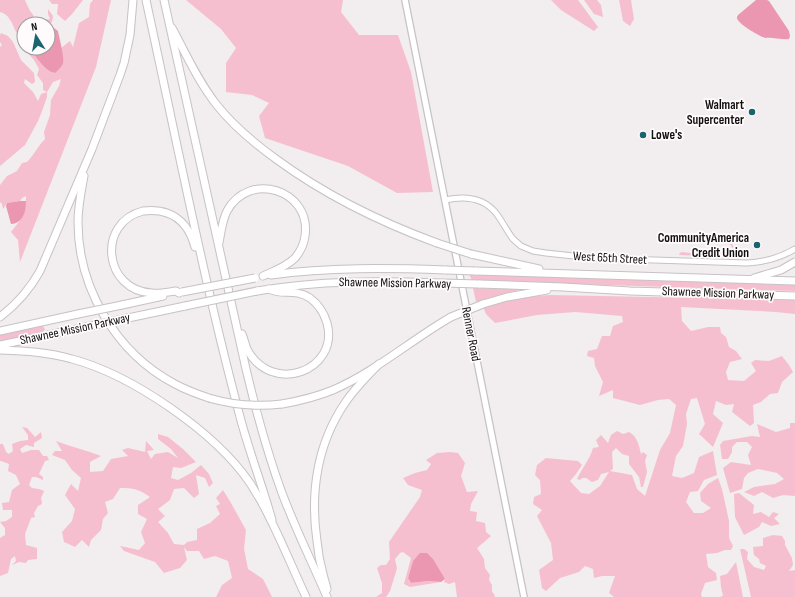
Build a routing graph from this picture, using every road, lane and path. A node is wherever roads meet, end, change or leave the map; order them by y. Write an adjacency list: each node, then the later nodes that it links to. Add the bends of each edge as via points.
1 (134, 0): 6 (highway, via 124,63)
2 (146, 0): 10 (highway)
3 (164, 0): 5 (highway)
4 (405, 0): 7 (main road, Renner Road)
5 (168, 19): 8 (highway); 12 (highway, bridge, via 208,94 250,139 303,177 351,206 437,243 471,254)
6 (92, 149): 20 (highway, via 40,272 24,295); 25 (highway, bridge, via 80,194 78,223 80,246 89,284 96,302 118,337 134,355 155,372 174,384 209,398 263,406 311,398 333,390)
7 (445, 200): 9 (street, West 65th Street, via 464,197 484,203 496,213 516,242 527,249 546,253 592,258 747,263 771,260); 29 (main road, Renner Road)
8 (219, 247): 13 (highway, via 226,212 239,196 262,188 285,194 296,203 303,216 306,230 304,240 291,261); 21 (highway)
9 (795, 248)
10 (201, 258): 18 (highway, via 186,227 179,219 166,212 141,212 127,219 118,230 113,239 112,259 115,269 124,281 132,288 145,292); 26 (highway, via 239,415)
11 (795, 262): 14 (highway, via 781,270)
12 (557, 273): 13 (highway, Shawnee Mission Parkway, bridge, via 354,268); 14 (highway, Shawnee Mission Parkway)
13 (263, 276): 18 (highway, Shawnee Mission Parkway, bridge)
14 (746, 280): 15 (highway, Shawnee Mission Parkway)
15 (795, 281)
16 (563, 287): 17 (highway, Shawnee Mission Parkway, bridge, via 353,281); 19 (highway, Shawnee Mission Parkway); 25 (highway, bridge, via 482,304 451,317)
17 (269, 289): 21 (highway, via 275,292 300,293 320,307 328,326 326,347 320,358 301,372 289,374 271,371 260,365 251,355 242,333); 23 (highway, Shawnee Mission Parkway, bridge)
18 (181, 293): 22 (highway, Shawnee Mission Parkway, bridge)
19 (795, 296)
20 (0, 317)
21 (237, 329): 28 (highway, via 256,413 275,473)
22 (0, 330)
23 (0, 345)
24 (0, 350): 26 (highway, via 41,352 88,364 117,376 157,400 192,424 236,464)
25 (379, 364): 28 (highway, via 353,392 340,411 325,442 318,467 314,518 319,558 327,588)
26 (272, 520): 27 (highway)
27 (304, 594)
28 (326, 596)
29 (524, 597)

